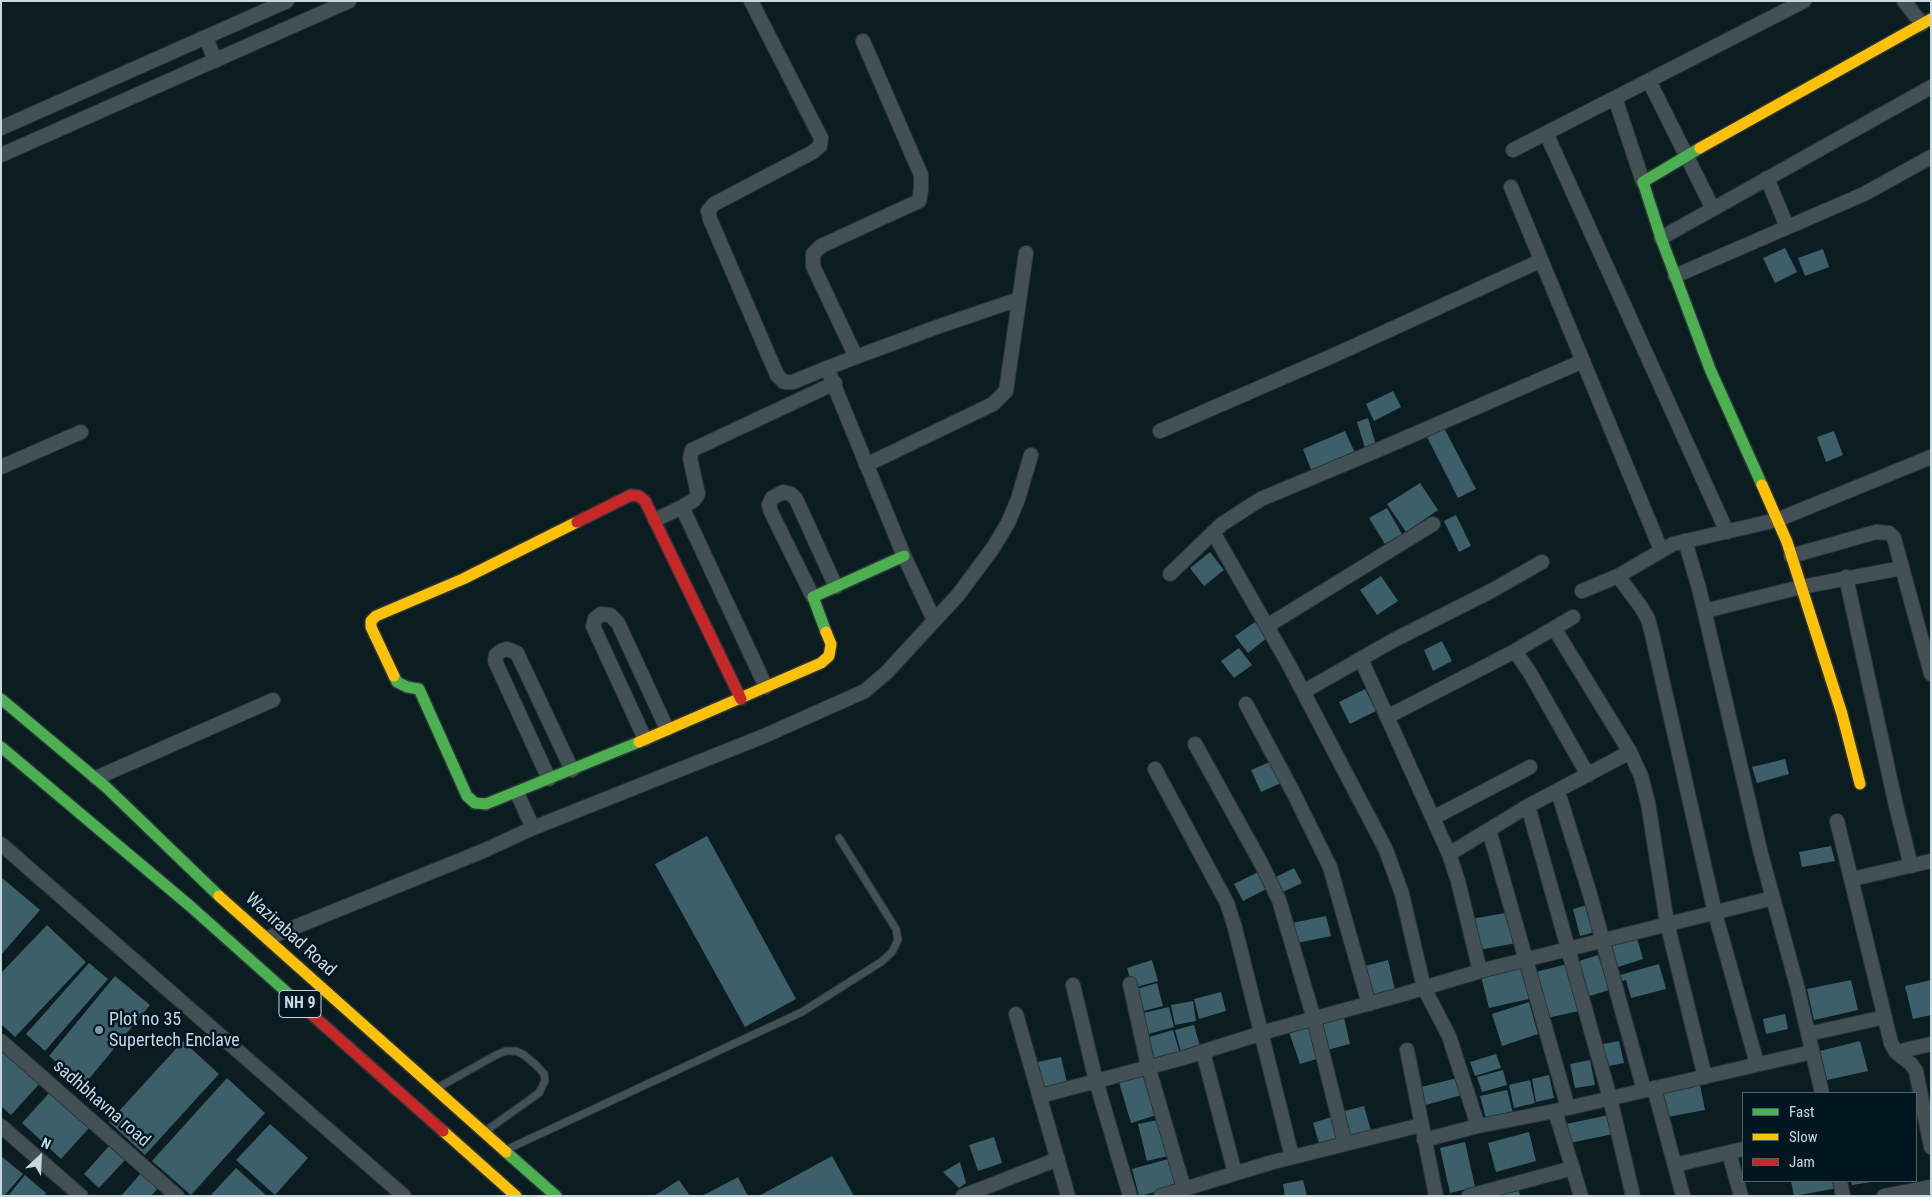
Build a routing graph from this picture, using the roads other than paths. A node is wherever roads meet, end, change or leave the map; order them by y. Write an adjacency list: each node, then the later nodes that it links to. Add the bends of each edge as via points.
1 (287, 1): 7 (street)
2 (349, 1): 9 (street)
3 (751, 1): 31 (street, via 821,138 820,146 714,204 708,211 777,375 784,382 793,382)
4 (1904, 1): 6 (street)
5 (1796, 3): 10 (street)
6 (1926, 22): 17 (main road)
7 (206, 37): 9 (street); 13 (street)
8 (863, 41): 29 (street, via 921,175 921,190 919,201 821,246 813,254 813,266)
9 (215, 61): 16 (street)
10 (1649, 81): 12 (street); 17 (street)
11 (1931, 87): 19 (street)
12 (1614, 98): 14 (street); 20 (street)
13 (1, 128)
14 (1546, 134): 15 (street); 44 (street)
15 (1513, 150)
16 (1, 156)
17 (1687, 157): 20 (main road); 22 (street)
18 (1931, 157): 23 (street, via 1864,194)
19 (1767, 178): 22 (street); 23 (street)
20 (1643, 182): 24 (main road)
21 (1510, 187): 26 (street)
22 (1713, 208): 24 (street)
23 (1787, 227): 27 (street)
24 (1661, 238): 27 (main road)
25 (1026, 253): 28 (street)
26 (1540, 261): 30 (street); 33 (street)
27 (1675, 276): 41 (main road, via 1710,369)
28 (1019, 299): 29 (street); 37 (street, via 1006,390 993,404)
29 (856, 357): 31 (street)
30 (1583, 361): 43 (street, via 1261,498); 46 (street)
31 (827, 368): 32 (street)
32 (834, 383): 37 (street); 39 (street, via 692,450 690,458 698,494)
33 (1160, 431)
34 (81, 432): 38 (street)
35 (1030, 455): 60 (street, via 1008,523 958,595)
36 (1931, 457): 41 (street)
37 (866, 466): 47 (street)
38 (1, 467)
39 (682, 507): 40 (street); 66 (street)
40 (655, 520): 69 (main road); 86 (main road, via 645,501 631,495 371,621 397,682 419,689 423,696 467,796 475,804 486,804)
41 (1777, 520): 44 (street); 48 (main road)
42 (1434, 524): 61 (street)
43 (1212, 532): 51 (street); 61 (street)
44 (1727, 532): 45 (street)
45 (1685, 541): 46 (street); 58 (street)
46 (1661, 550): 52 (street)
47 (904, 556): 55 (main road); 60 (street)
48 (1791, 556): 50 (street, via 1884,532 1894,538); 54 (main road)
49 (1542, 562): 64 (street)
50 (1902, 568): 53 (street); 65 (street)
51 (1170, 574)
52 (1618, 576): 56 (street); 99 (street, via 1648,619)
53 (1846, 577): 54 (street); 96 (street)
54 (1801, 586): 58 (street); 84 (main road, via 1842,714)
55 (836, 587): 57 (main road); 57 (street, via 796,500 783,492 772,498 769,505)
56 (1582, 591)
57 (813, 597): 66 (main road, via 831,644 829,656 821,663)
58 (1705, 611): 98 (street)
59 (1573, 617): 62 (street)
60 (934, 620): 90 (street, via 888,672 865,691 764,736)
61 (1267, 626): 67 (street)
62 (1554, 628): 63 (street); 77 (street)
63 (1515, 651): 72 (street); 81 (street)
64 (1361, 659): 67 (street); 72 (street)
65 (1931, 674)
66 (766, 687): 69 (main road)
67 (1303, 692): 108 (street, via 1393,868)
68 (1, 699): 83 (main road, Wazirabad Road)
69 (740, 699): 73 (main road)
70 (273, 700): 83 (street)
71 (1246, 704): 109 (street, via 1330,867)
72 (1387, 718): 88 (street)
73 (668, 729): 74 (main road); 74 (street, via 618,623 610,615 601,614 593,626)
74 (645, 739): 80 (main road)
75 (1196, 744): 112 (street, via 1279,900)
76 (1, 747): 154 (main road, NH 9, via 468,1148)
77 (1630, 752): 81 (street); 100 (street, via 1646,796)
78 (1530, 767): 88 (street)
79 (1155, 769): 113 (street, via 1227,903)
80 (572, 770): 82 (main road); 82 (street, via 516,654 507,649 501,651 495,661)
81 (1588, 775): 85 (street)
82 (549, 779): 86 (main road)
83 (101, 782): 101 (main road, Wazirabad Road)
84 (1860, 784)
85 (1558, 792): 87 (street); 102 (street)
86 (517, 793): 90 (street)
87 (1528, 806): 91 (street); 103 (street)
88 (1433, 818): 94 (street)
89 (1837, 821): 97 (street)
90 (533, 828): 101 (street)
91 (1489, 830): 94 (street); 104 (street)
92 (839, 838): 140 (lane, via 896,929 898,940 892,952 802,1012)
93 (1, 844): 153 (street)
94 (1449, 854): 105 (street)
95 (1931, 861): 96 (street)
96 (1910, 866): 97 (street)
97 (1852, 879): 111 (street)
98 (1773, 898): 99 (street); 114 (street)
99 (1715, 913): 100 (street); 121 (street)
100 (1668, 923): 102 (street); 123 (street)
101 (268, 938): 125 (main road, Wazirabad Road)
102 (1601, 940): 103 (street); 126 (street)
103 (1566, 949): 104 (street); 129 (street)
104 (1526, 959): 105 (street); 130 (street)
105 (1480, 971): 108 (street)
106 (1130, 984): 122 (street)
107 (1073, 985): 124 (street)
108 (1424, 988): 109 (street); 134 (street, via 1449,1036)
109 (1369, 1004): 112 (street)
110 (1016, 1014): 128 (street)
111 (1885, 1017): 114 (street); 120 (street)
112 (1314, 1019): 113 (street); 137 (street)
113 (1260, 1034): 118 (street); 142 (street)
114 (1808, 1034): 119 (street)
115 (1, 1041): 152 (street, sadhbhavna road)
116 (1931, 1044): 120 (street)
117 (1407, 1050): 132 (street)
118 (1203, 1052): 122 (street); 146 (street)
119 (1812, 1052): 121 (street); 127 (street)
120 (1896, 1052): 138 (street, via 1916,1071)
121 (1756, 1064): 123 (street)
122 (1148, 1066): 124 (street); 149 (street)
123 (1705, 1077): 126 (street)
124 (1096, 1081): 128 (street); 158 (street)
125 (436, 1089): 135 (main road, Wazirabad Road); 135 (lane, via 506,1051 524,1055 544,1074 540,1093)
126 (1649, 1089): 129 (street); 144 (street)
127 (1822, 1092)
128 (1040, 1096): 143 (street)
129 (1610, 1098): 130 (street); 163 (street)
130 (1568, 1108): 131 (street)
131 (1554, 1111): 134 (street); 145 (street)
132 (1421, 1125): 136 (street); 137 (street)
133 (1, 1126): 151 (street)
134 (1478, 1126): 136 (street)
135 (482, 1135): 140 (main road, Wazirabad Road)
136 (1424, 1140): 160 (street)
137 (1345, 1144): 142 (street)
138 (1931, 1147)
139 (1742, 1149): 141 (street)
140 (505, 1150): 155 (main road, Wazirabad Road)
141 (1729, 1153): 144 (street); 165 (street)
142 (1292, 1157): 146 (street)
143 (1058, 1159): 150 (street); 157 (street)
144 (1675, 1165): 164 (street)
145 (1573, 1168): 161 (street); 162 (street)
146 (1235, 1173): 149 (street)
147 (1840, 1182): 166 (street)
148 (1931, 1187): 167 (street)
149 (1184, 1189): 159 (street)
150 (998, 1190): 156 (street)
151 (81, 1196)
152 (177, 1196)
153 (404, 1196)
154 (516, 1196)
155 (556, 1196)
156 (963, 1196)
157 (1068, 1196)
158 (1130, 1196)
159 (1161, 1196)
160 (1436, 1196)
161 (1469, 1196)
162 (1581, 1196)
163 (1633, 1196)
164 (1682, 1196)
165 (1741, 1196)
166 (1843, 1196)
167 (1884, 1196)

